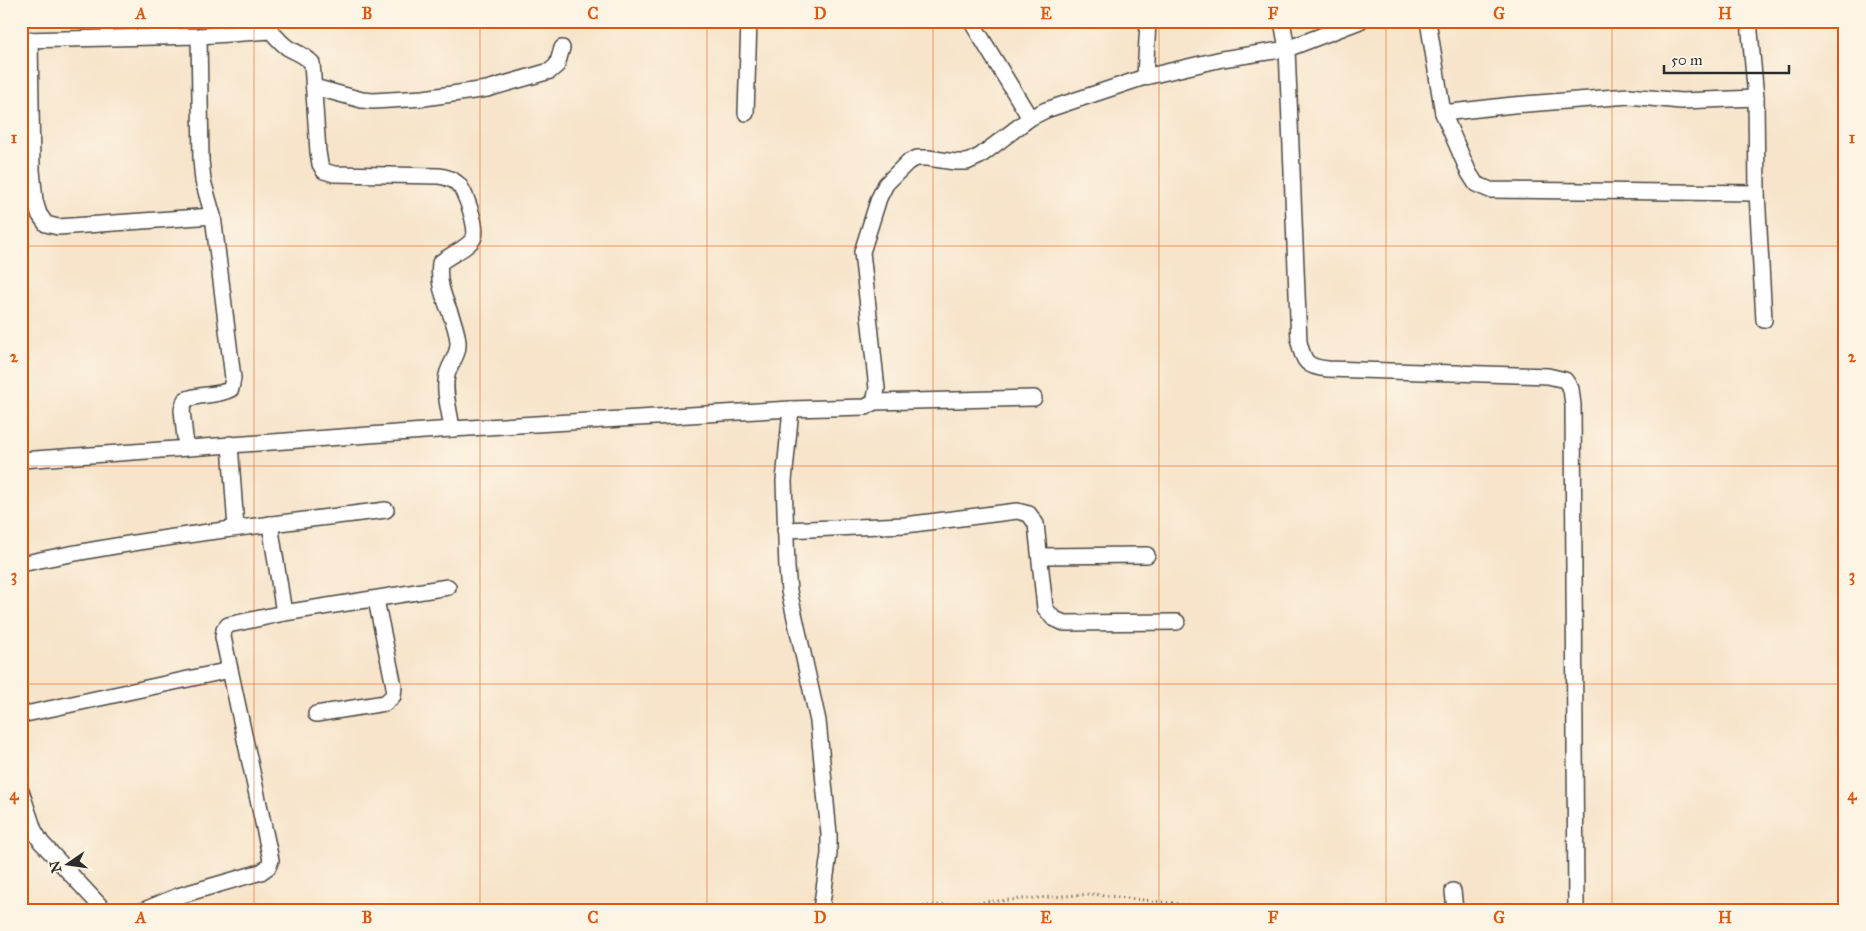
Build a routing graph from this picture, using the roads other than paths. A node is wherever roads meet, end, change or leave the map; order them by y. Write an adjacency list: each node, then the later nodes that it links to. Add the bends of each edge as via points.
1 (749, 21): 16 (street)
2 (971, 21): 18 (street)
3 (1148, 21): 13 (street)
4 (1282, 21): 12 (street)
5 (1360, 21): 12 (street)
6 (1428, 21): 17 (street)
7 (1750, 21): 15 (street)
8 (270, 26): 9 (street); 14 (street, via 279,41 312,63)
9 (199, 36): 10 (street); 21 (street, via 201,160)
10 (26, 40): 19 (street)
11 (562, 48): 14 (street, via 557,65 550,71 469,92 373,101)
12 (1287, 49): 13 (street, via 1222,59); 50 (street, via 1299,342 1304,360 1314,368 1328,369 1548,376 1565,380 1571,389 1574,405)
13 (1145, 77): 18 (street)
14 (314, 87): 26 (street, via 318,152 324,171 334,174 439,176 458,183 464,194 474,225 474,237 469,244 440,263 439,274 458,344 446,386)
15 (1756, 98): 17 (street, via 1681,101 1629,96); 20 (street)
16 (746, 113)
17 (1443, 113): 20 (street, via 1469,173 1476,184 1490,190)
18 (1030, 118): 24 (street, via 980,156 967,162 917,158 908,162 886,184 878,198 862,252 877,389)
19 (27, 171): 21 (street, via 39,214 46,224 58,227)
20 (1757, 193): 22 (street)
21 (213, 216): 28 (street, via 233,378 231,389 221,394 185,400 182,410)
22 (1764, 320)
23 (1034, 398): 24 (street)
24 (874, 402): 25 (street, via 866,407)
25 (791, 409): 26 (street); 33 (street, via 784,481)
26 (452, 429): 27 (street)
27 (230, 444): 28 (street); 32 (street)
28 (186, 447): 29 (street)
29 (21, 460)
30 (386, 510): 31 (street)
31 (270, 524): 32 (street); 39 (street)
32 (236, 528): 36 (street)
33 (785, 530): 35 (street, via 905,525 1017,511 1029,514 1036,524); 48 (street, via 789,591 818,721 828,825 829,854)
34 (1147, 555): 35 (street)
35 (1040, 556): 40 (street, via 1045,608 1053,618 1064,623)
36 (21, 564)
37 (448, 587): 38 (street)
38 (376, 600): 39 (street); 42 (street, via 394,686 393,696 385,703)
39 (284, 613): 41 (street, via 228,625 223,637)
40 (1177, 622)
41 (230, 670): 43 (street); 47 (street, via 271,860 261,872 178,896)
42 (316, 714)
43 (21, 715)
44 (21, 791): 46 (street, via 41,842)
45 (1453, 891): 49 (street)
46 (104, 910)
47 (144, 910)
48 (821, 910)
49 (1454, 910)
50 (1576, 910)

